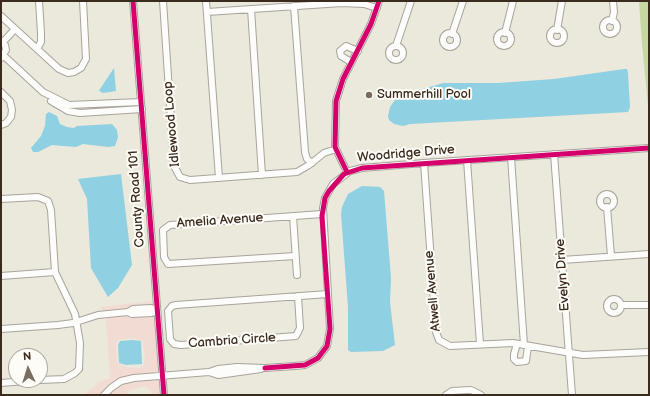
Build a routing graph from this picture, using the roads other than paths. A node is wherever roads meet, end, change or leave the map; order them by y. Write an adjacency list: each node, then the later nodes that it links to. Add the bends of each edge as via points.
1 (39, 1): 24 (street, via 41,42)
2 (82, 1): 24 (street, via 86,54 81,68 74,72 63,71)
3 (133, 1): 29 (street, County Road 101)
4 (163, 1): 40 (street, Idlewood Loop, via 175,170 186,180)
5 (206, 1): 15 (street)
6 (379, 1): 13 (street)
7 (411, 1): 23 (street)
8 (463, 1): 21 (street)
9 (513, 1): 20 (street)
10 (562, 1): 19 (street)
11 (613, 1): 17 (street)
12 (294, 6): 13 (street, via 355,3); 14 (street); 36 (street, via 304,152)
13 (377, 8): 25 (street)
14 (251, 9): 15 (street); 39 (street)
15 (207, 12): 40 (street)
16 (1, 16): 18 (street)
17 (612, 21)
18 (15, 29): 22 (street); 24 (street)
19 (557, 30)
20 (505, 33)
21 (452, 34)
22 (2, 42): 26 (street, via 6,47)
23 (396, 46)
24 (37, 49)
25 (358, 51): 27 (street); 27 (street, via 346,46 340,51 341,56)
26 (2, 57): 29 (street, via 43,92 69,105)
27 (351, 62): 32 (street, via 338,89 334,126)
28 (1, 92): 30 (street, via 10,101 12,110 6,123)
29 (142, 106): 56 (street, County Road 101)
30 (1, 125)
31 (649, 148): 33 (street, Woodridge Drive)
32 (336, 149): 36 (street, Idlewood Loop, via 324,153); 38 (street)
33 (554, 154): 34 (street, Woodridge Drive); 48 (street, Evelyn Drive)
34 (511, 157): 35 (street, Woodridge Drive); 61 (street)
35 (467, 160): 37 (street, Woodridge Drive); 59 (street)
36 (312, 163): 39 (street, Idlewood Loop, via 297,172)
37 (424, 163): 38 (street, Woodridge Drive, via 362,168); 59 (street, Atwell Avenue, via 437,337 442,343 450,346)
38 (347, 172): 43 (street, Woodridge Drive, via 329,191)
39 (262, 175): 40 (street, Idlewood Loop)
40 (219, 178)
41 (1, 199): 49 (street, via 38,197 48,201 51,210)
42 (607, 207): 47 (street)
43 (322, 214): 44 (street, Amelia Avenue); 52 (street, Woodridge Drive)
44 (293, 216): 46 (street); 46 (street, Amelia Avenue, via 167,226 162,233 164,257 168,264)
45 (649, 254): 47 (street)
46 (296, 256): 50 (street)
47 (610, 256): 48 (street)
48 (562, 260): 63 (street, Evelyn Drive)
49 (55, 272): 51 (street); 57 (street)
50 (297, 275)
51 (1, 276)
52 (328, 294): 53 (street, Cambria Circle); 64 (street, Woodridge Drive, via 330,329 327,346 312,362 305,365 237,367)
53 (298, 296): 53 (street, Cambria Circle, via 300,328 296,336 181,345 174,344 170,339 168,311 172,306)
54 (621, 305): 55 (street)
55 (649, 305)
56 (157, 310): 57 (street, via 152,313 98,315); 64 (street, County Road 101)
57 (77, 322): 58 (street); 65 (street, via 80,343 79,369 64,378)
58 (1, 329)
59 (480, 344): 60 (street, Atwell Avenue)
60 (517, 344): 61 (street, Atwell Avenue); 61 (street, via 514,354 517,362 526,361)
61 (526, 345): 63 (street, Atwell Avenue)
62 (649, 352): 63 (street, Atwell Avenue, via 592,355)
63 (569, 353): 70 (street, Evelyn Drive)
64 (163, 375): 66 (street, Woodridge Drive, via 122,381); 67 (street, County Road 101)
65 (48, 379)
66 (104, 395)
67 (164, 395)
68 (446, 395): 69 (street, via 452,391 471,390)
69 (481, 395)
70 (572, 395)

